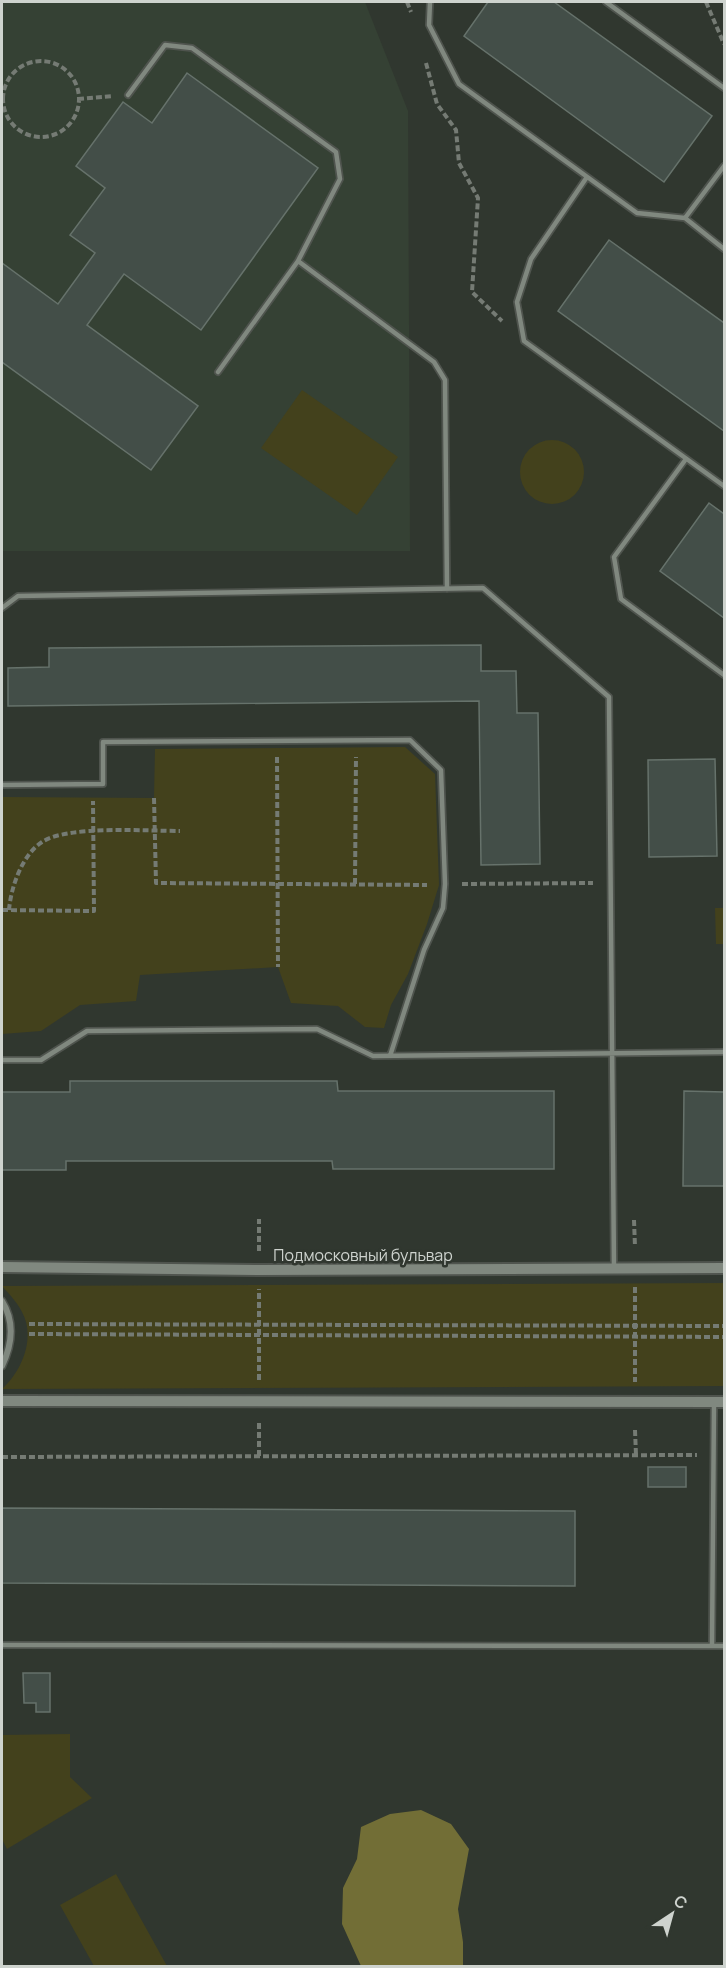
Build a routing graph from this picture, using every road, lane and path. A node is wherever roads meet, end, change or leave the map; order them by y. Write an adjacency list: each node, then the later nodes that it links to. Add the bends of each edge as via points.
1 (407, 2): 5 (path)
2 (430, 2): 13 (lane, via 429,25 459,84)
3 (606, 2): 8 (lane)
4 (706, 2): 6 (path)
5 (413, 18)
6 (724, 44)
7 (425, 60): 17 (path, via 437,104 456,130 459,163 478,198 472,292)
8 (724, 88)
9 (128, 95): 11 (path); 16 (lane, via 165,45 192,48 336,152 340,179)
10 (2, 96): 11 (path, via 16,70 41,61 66,70 74,80); 11 (path, via 8,118 16,128 41,137 66,128 79,106)
11 (78, 99)
12 (724, 166): 14 (lane)
13 (587, 177): 14 (lane, via 637,213); 17 (lane, via 531,259 517,302)
14 (685, 218): 15 (lane)
15 (724, 249)
16 (298, 261): 18 (lane); 21 (lane, via 434,362 446,380)
17 (524, 341): 19 (lane)
18 (218, 372)
19 (686, 459): 20 (lane); 23 (lane, via 614,557 621,599)
20 (724, 486)
21 (447, 589): 22 (lane, via 18,596); 32 (lane, via 483,588 609,696)
22 (2, 608)
23 (724, 675)
24 (356, 747): 34 (path)
25 (277, 748): 33 (path)
26 (2, 785): 35 (lane, via 104,784 103,742 410,740 441,770)
27 (93, 798): 29 (path)
28 (154, 798): 30 (path)
29 (93, 831): 30 (path); 38 (path, via 63,834 42,842 17,873); 38 (path, via 94,911)
30 (155, 831): 31 (path); 33 (path, via 156,883)
31 (180, 831)
32 (612, 883): 35 (path); 41 (lane)
33 (278, 884): 34 (path); 39 (path)
34 (355, 884): 36 (path)
35 (445, 884): 42 (lane, via 443,908 424,950)
36 (438, 885)
37 (2, 910): 38 (path)
38 (9, 910)
39 (278, 967)
40 (724, 1052): 41 (lane)
41 (611, 1054): 42 (lane); 49 (lane)
42 (390, 1056): 43 (lane, via 372,1056 317,1029 145,1030 87,1031 41,1060)
43 (2, 1060)
44 (259, 1219): 50 (path)
45 (634, 1220): 46 (path)
46 (634, 1247)
47 (2, 1267): 50 (street, Подмосковный бульвар)
48 (724, 1268): 49 (street, Подмосковный бульвар)
49 (614, 1269): 50 (street, Подмосковный бульвар)
50 (259, 1270): 54 (path)
51 (635, 1283): 55 (path)
52 (2, 1301): 53 (street)
53 (11, 1323): 54 (path); 57 (street)
54 (259, 1326): 55 (path); 58 (path)
55 (635, 1326): 56 (path); 59 (path)
56 (724, 1326)
57 (12, 1333): 58 (path); 61 (street)
58 (259, 1336): 59 (path); 65 (path)
59 (635, 1337): 60 (path); 62 (path)
60 (724, 1337)
61 (2, 1366)
62 (635, 1386)
63 (2, 1401): 65 (street)
64 (719, 1402): 65 (street); 68 (lane)
65 (259, 1403): 69 (path)
66 (635, 1430): 67 (path)
67 (636, 1455): 68 (path); 69 (path)
68 (713, 1455): 72 (lane)
69 (259, 1456): 70 (path)
70 (2, 1457)
71 (2, 1645): 72 (lane)
72 (712, 1646): 73 (lane)
73 (724, 1646)

